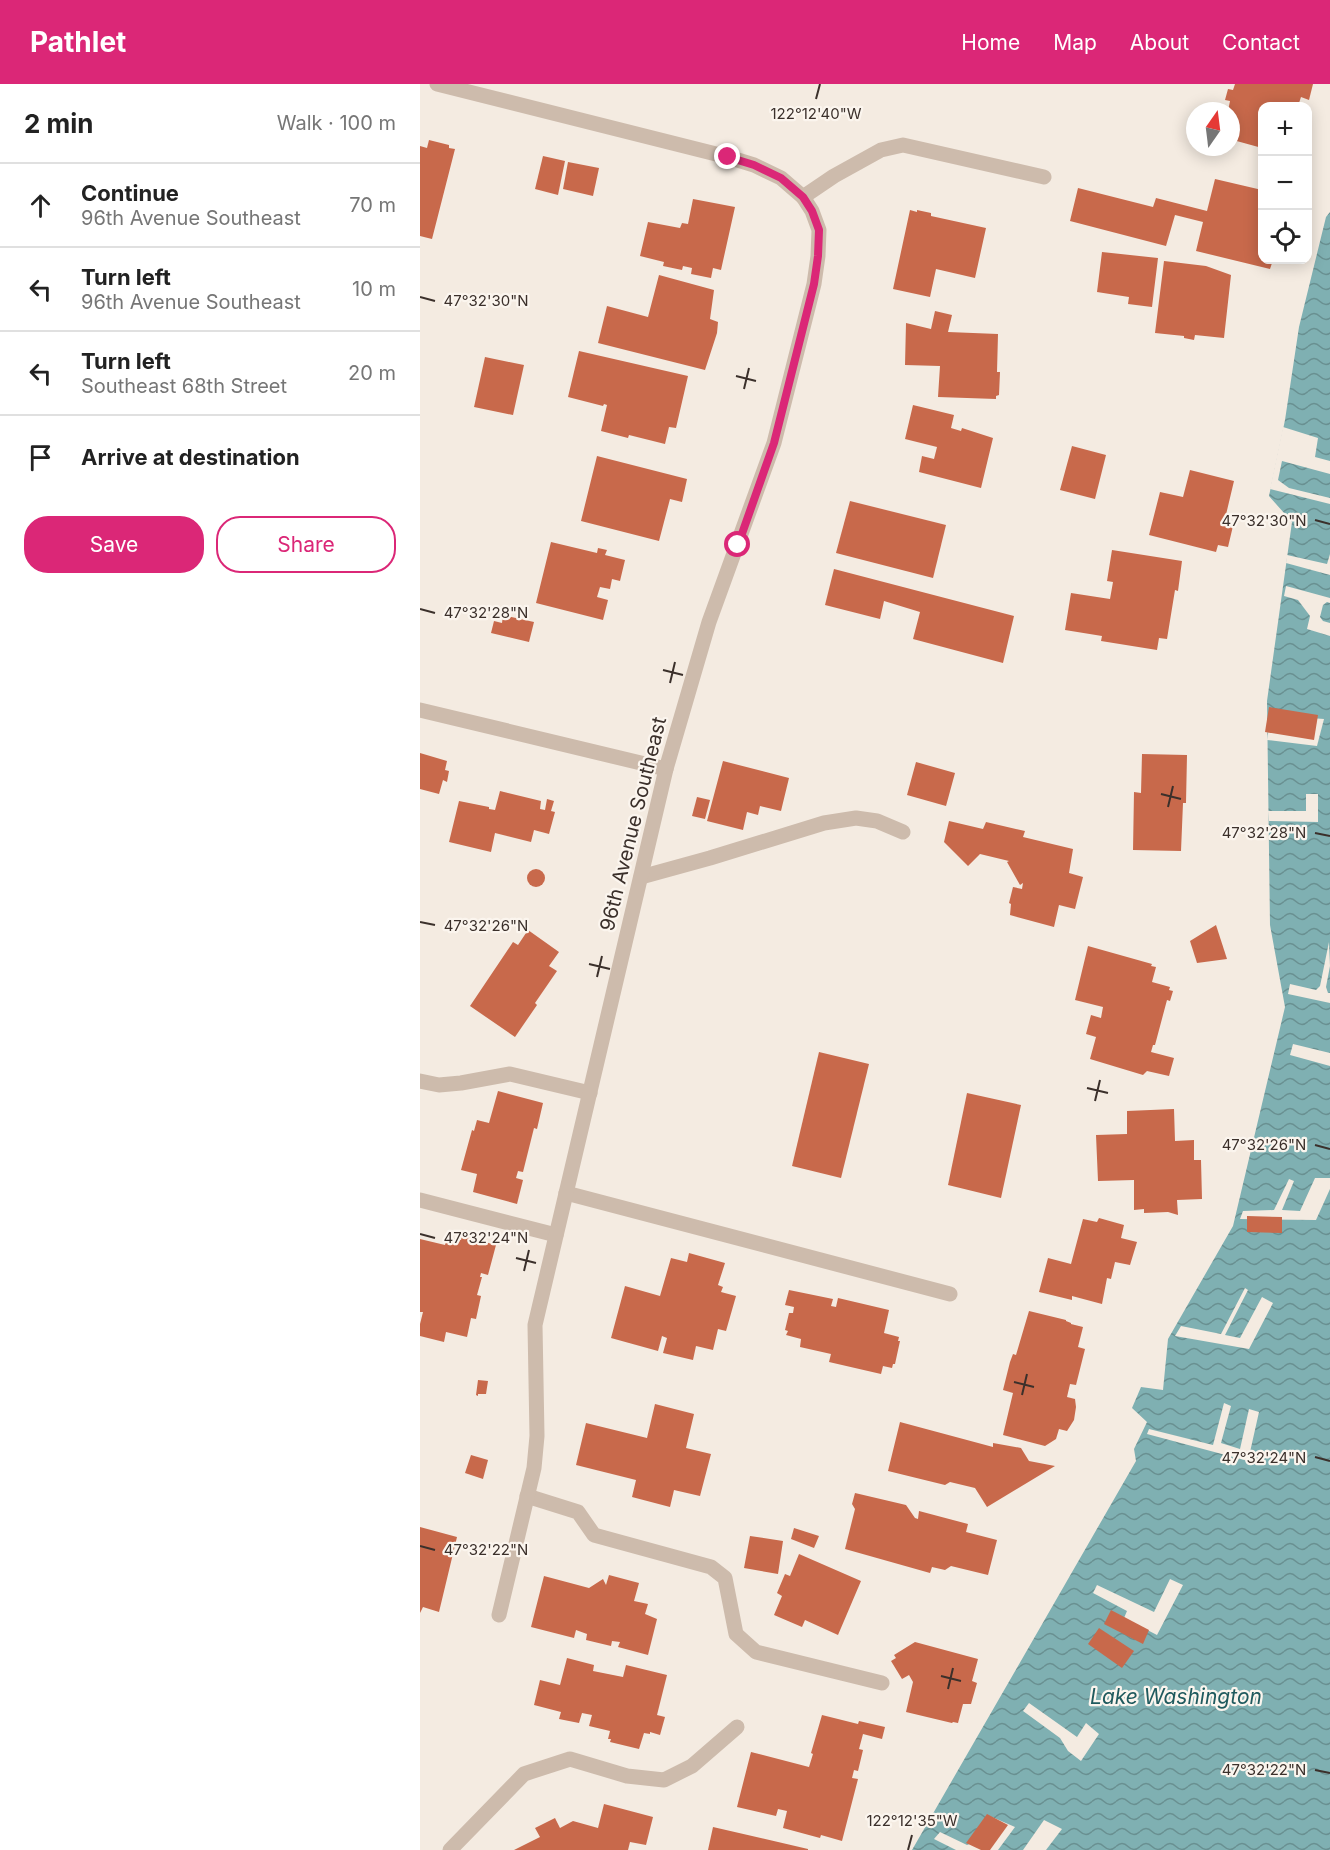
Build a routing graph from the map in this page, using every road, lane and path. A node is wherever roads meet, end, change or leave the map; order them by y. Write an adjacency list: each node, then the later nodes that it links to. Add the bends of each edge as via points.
1 (437, 84): 3 (street, via 754,165 781,178)
2 (1044, 177): 3 (street, via 903,145 881,150)
3 (803, 197): 5 (street, 96th Avenue Southeast, via 819,230 814,284 774,443 709,622)
4 (420, 710): 5 (street)
5 (666, 769): 7 (street, 96th Avenue Southeast)
6 (903, 832): 7 (street, via 877,821 856,818 824,823)
7 (640, 878): 9 (street, 96th Avenue Southeast)
8 (420, 1081): 9 (street, via 439,1085 510,1074)
9 (590, 1093): 10 (street, 96th Avenue Southeast)
10 (566, 1193): 12 (street, 96th Avenue Southeast); 13 (street)
11 (420, 1200): 12 (street)
12 (556, 1235): 14 (street, 96th Avenue Southeast, via 535,1324 537,1436)
13 (950, 1294)
14 (527, 1496): 15 (street, 96th Avenue Southeast); 16 (street, via 578,1512 594,1535 711,1567 725,1578 736,1634 756,1652)
15 (499, 1615)
16 (882, 1683)
17 (737, 1727): 18 (street, via 692,1766 664,1780 627,1776 570,1759 524,1774)
18 (450, 1850)

